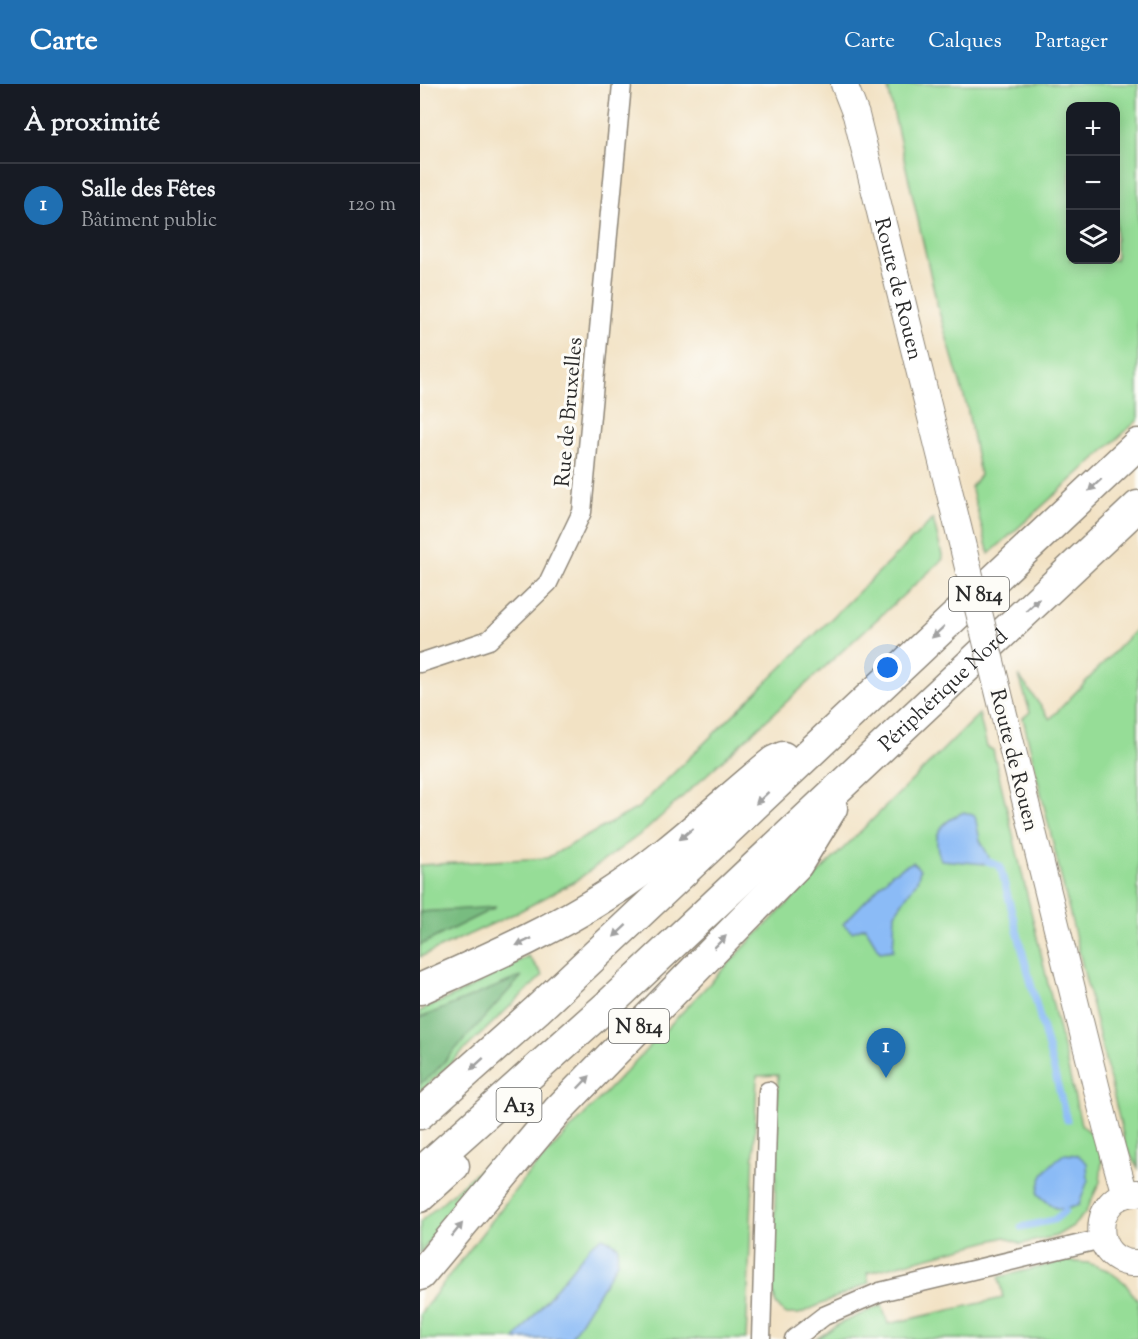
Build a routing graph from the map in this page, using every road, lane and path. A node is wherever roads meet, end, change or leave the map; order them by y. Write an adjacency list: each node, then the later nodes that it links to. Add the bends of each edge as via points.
1 (622, 84): 7 (street, Rue de Bruxelles, via 582,512 548,583 489,640)
2 (844, 84): 4 (main road, Route de Rouen)
3 (854, 84): 4 (main road, Route de Rouen)
4 (856, 115): 15 (main road, Route de Rouen, bridge, via 1107,1130)
5 (1138, 444): 8 (highway, N 814, one-way to 8)
6 (1138, 507): 9 (highway, Périphérique Nord / N 814, one-way to 6)
7 (420, 663)
8 (820, 743): 10 (highway, one-way to 10, via 774,760 631,880 572,917); 13 (highway, N 814, one-way to 13, via 537,1010)
9 (852, 775): 11 (highway, N 814); 19 (highway, N 814, one-way to 9, via 557,1111 797,865)
10 (420, 989)
11 (608, 1005): 14 (highway, N 814); 16 (highway, A13, via 595,1035)
12 (768, 1091): 20 (street)
13 (420, 1114)
14 (420, 1173)
15 (1132, 1194): 17 (main road, Route de Rouen, via 1117,1199 1104,1212)
16 (420, 1197)
17 (1102, 1239): 18 (main road, via 1114,1256); 21 (street, via 880,1292 824,1316)
18 (1138, 1263)
19 (420, 1275)
20 (760, 1339)
21 (794, 1339)

